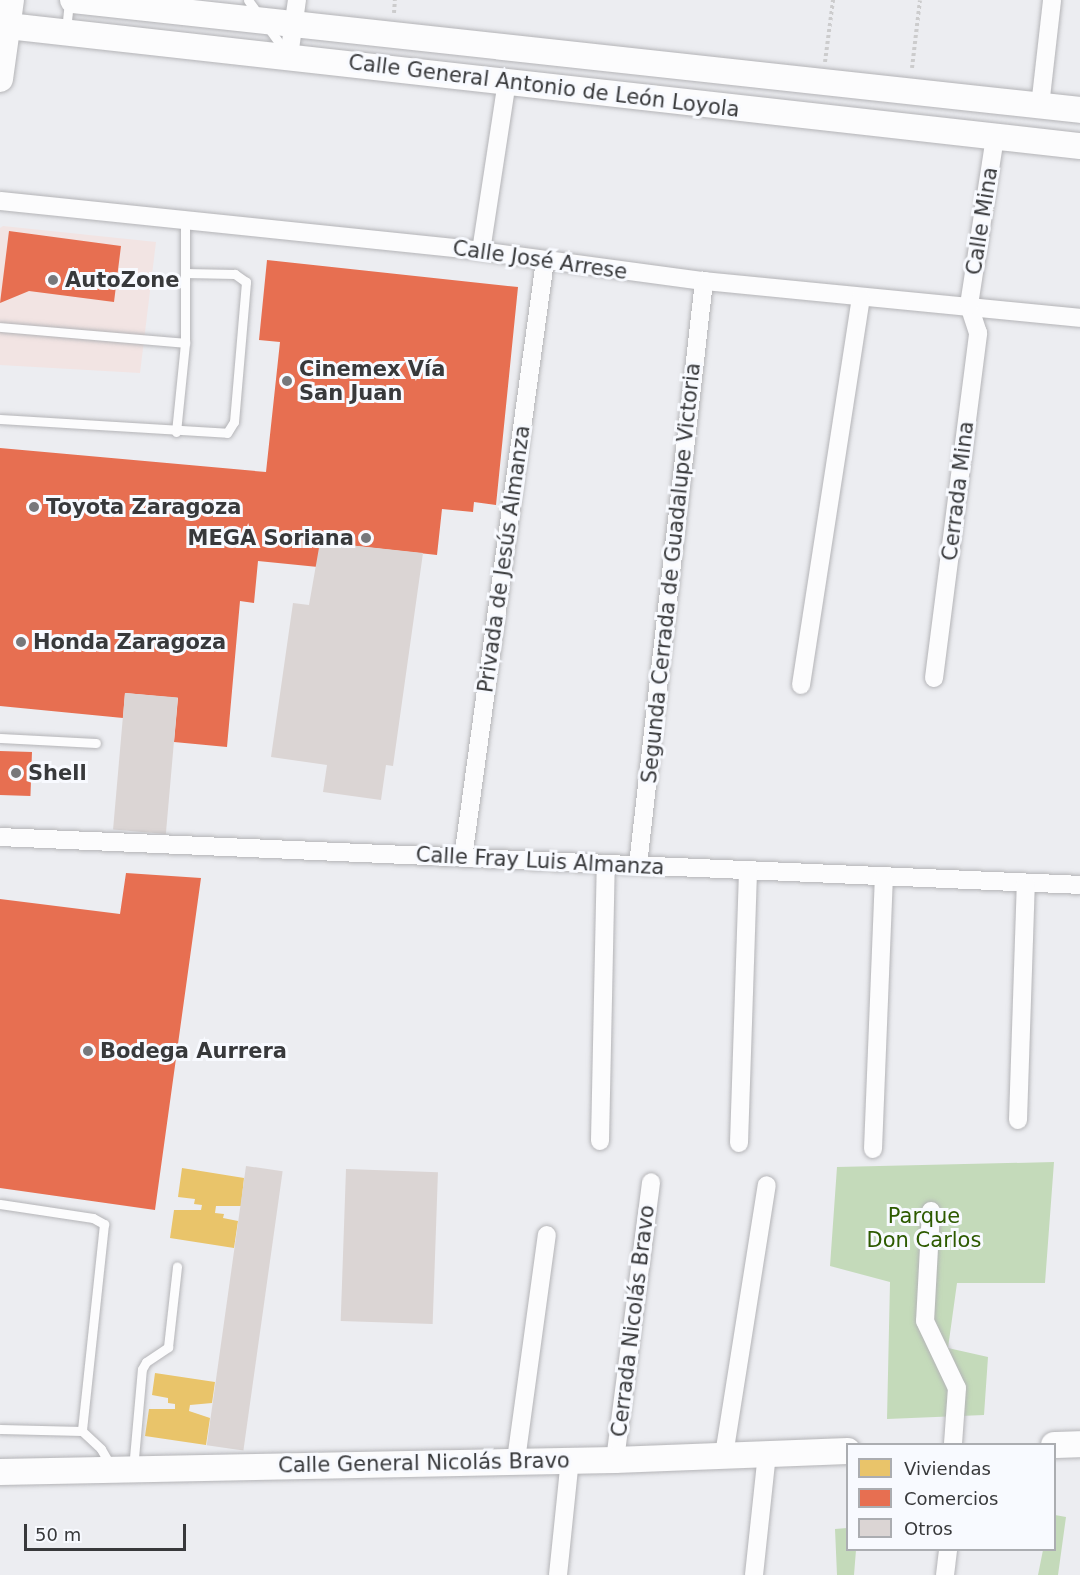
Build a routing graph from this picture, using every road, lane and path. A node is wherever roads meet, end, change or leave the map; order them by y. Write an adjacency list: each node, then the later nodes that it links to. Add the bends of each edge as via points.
1 (11, 0): 8 (street)
2 (71, 0): 6 (street, Calle General Antonio de León Loyola); 9 (lane)
3 (833, 0): 13 (path)
4 (920, 0): 14 (path)
5 (1052, 0): 15 (street)
6 (252, 5): 7 (street, Calle General Antonio de León Loyola); 10 (lane)
7 (296, 12): 10 (street); 13 (street, Calle General Antonio de León Loyola)
8 (8, 26): 9 (street, Calle General Antonio de León Loyola); 11 (street)
9 (65, 32): 10 (street, Calle General Antonio de León Loyola)
10 (289, 56): 12 (street, Calle General Antonio de León Loyola)
11 (0, 79)
12 (507, 82): 17 (street, Calle General Antonio de León Loyola); 21 (street)
13 (823, 83): 14 (street, Calle General Antonio de León Loyola)
14 (910, 93): 15 (street, Calle General Antonio de León Loyola)
15 (1040, 106): 16 (street, Calle General Antonio de León Loyola)
16 (1080, 110)
17 (995, 136): 18 (street, Calle General Antonio de León Loyola); 26 (street, Calle Mina)
18 (1080, 146)
19 (0, 201): 20 (street, Calle José Arrese)
20 (185, 219): 21 (street, Calle José Arrese); 23 (lane)
21 (482, 251): 22 (street, Calle José Arrese)
22 (545, 261): 24 (street, Calle José Arrese); 37 (street, Privada de Jesús Almanza)
23 (185, 273): 29 (lane); 31 (lane, via 235,274 246,282 247,288 232,428 220,434)
24 (704, 281): 25 (street, Calle José Arrese); 39 (street, Segunda Cerrada de Guadalupe Victoria)
25 (861, 298): 26 (street, Calle José Arrese); 33 (street)
26 (969, 305): 27 (street, Calle José Arrese); 32 (street, Cerrada Mina, via 978,333)
27 (1080, 318)
28 (0, 327): 29 (lane)
29 (185, 343): 31 (lane)
30 (0, 419): 31 (lane)
31 (176, 432)
32 (934, 678)
33 (801, 685)
34 (0, 738): 35 (lane)
35 (96, 743)
36 (0, 837): 37 (street, Calle Fray Luis Almanza)
37 (463, 858): 38 (street, Calle Fray Luis Almanza)
38 (606, 864): 39 (street, Calle Fray Luis Almanza); 45 (street)
39 (638, 866): 40 (street, Calle Fray Luis Almanza)
40 (748, 871): 41 (street, Calle Fray Luis Almanza); 46 (street)
41 (884, 877): 42 (street, Calle Fray Luis Almanza); 47 (street)
42 (1026, 883): 43 (street, Calle Fray Luis Almanza); 44 (street)
43 (1080, 885)
44 (1018, 1120)
45 (600, 1141)
46 (739, 1143)
47 (873, 1149)
48 (651, 1182): 64 (street, Cerrada Nicolás Bravo)
49 (767, 1185): 61 (street)
50 (0, 1204): 55 (lane, via 93,1218 104,1224)
51 (931, 1211): 56 (street, via 925,1322 957,1388)
52 (547, 1235): 63 (street)
53 (177, 1267): 65 (lane, via 168,1347 142,1369)
54 (0, 1429): 55 (lane)
55 (82, 1431): 65 (lane)
56 (953, 1443)
57 (1056, 1444): 58 (street)
58 (1080, 1444)
59 (846, 1451): 60 (street, Calle General Nicolás Bravo)
60 (766, 1453): 61 (street, Calle General Nicolás Bravo); 69 (street)
61 (724, 1455): 64 (street, Calle General Nicolás Bravo)
62 (570, 1459): 63 (street, Calle General Nicolás Bravo); 64 (street, Calle General Nicolás Bravo); 68 (street)
63 (516, 1460): 65 (street, Calle General Nicolás Bravo)
64 (615, 1460)
65 (123, 1471): 66 (street, Calle General Nicolás Bravo)
66 (0, 1472)
67 (948, 1551): 70 (street)
68 (558, 1575)
69 (754, 1575)
70 (945, 1575)

